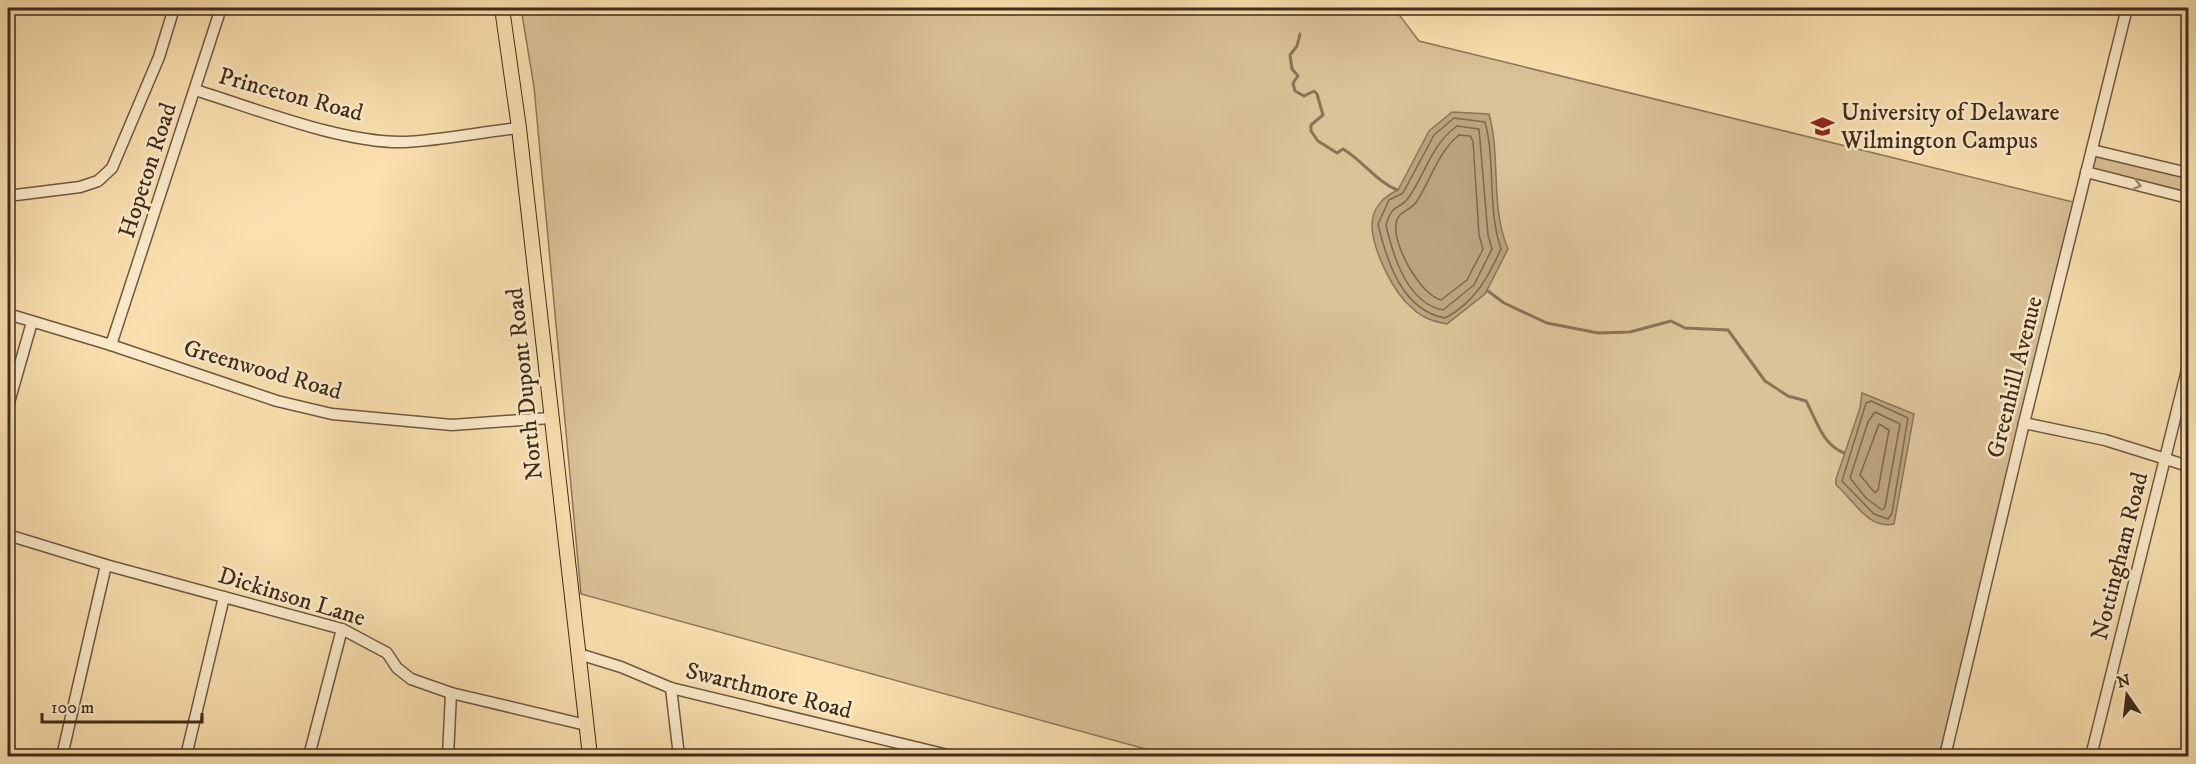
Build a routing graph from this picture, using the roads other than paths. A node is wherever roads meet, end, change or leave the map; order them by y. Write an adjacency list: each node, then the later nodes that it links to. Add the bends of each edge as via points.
1 (174, 8): 10 (street, Hopeton Road, via 159,57 112,168 98,181 80,187)
2 (221, 8): 5 (street, Hopeton Road)
3 (502, 8): 6 (main road, North Dupont Road)
4 (2127, 8): 7 (street, Greenhill Avenue)
5 (195, 90): 6 (street, Princeton Road, via 326,130 403,142); 14 (street, Hopeton Road)
6 (519, 128): 17 (main road, North Dupont Road)
7 (2092, 150): 8 (street, Greenhill Avenue); 9 (street)
8 (2086, 172): 11 (street, one-way to 11); 18 (street, Greenhill Avenue)
9 (2188, 173)
10 (8, 196)
11 (2188, 198)
12 (8, 314): 13 (street, Greenwood Road)
13 (32, 322): 14 (street, Greenwood Road); 16 (street)
14 (111, 345): 17 (street, Greenwood Road, via 278,401 332,414 452,425)
15 (2188, 366): 19 (street, Nottingham Road)
16 (8, 406)
17 (550, 418): 25 (main road, North Dupont Road)
18 (2024, 423): 19 (street); 36 (street, Greenhill Avenue)
19 (2165, 457): 20 (street); 37 (street, Nottingham Road)
20 (2188, 466)
21 (8, 535): 22 (street, Dickinson Lane)
22 (106, 565): 23 (street, Dickinson Lane); 29 (street)
23 (224, 597): 24 (street, Dickinson Lane); 30 (street)
24 (342, 629): 27 (street, Dickinson Lane, via 387,653 411,679); 31 (street)
25 (579, 654): 26 (street, Swarthmore Road); 28 (main road, North Dupont Road)
26 (671, 688): 34 (street); 35 (street, Swarthmore Road)
27 (451, 693): 28 (street, Dickinson Lane); 32 (street)
28 (586, 725): 33 (main road, North Dupont Road)
29 (62, 756)
30 (186, 756)
31 (309, 756)
32 (448, 756)
33 (590, 756)
34 (679, 756)
35 (952, 756)
36 (1945, 756)
37 (2091, 756)

